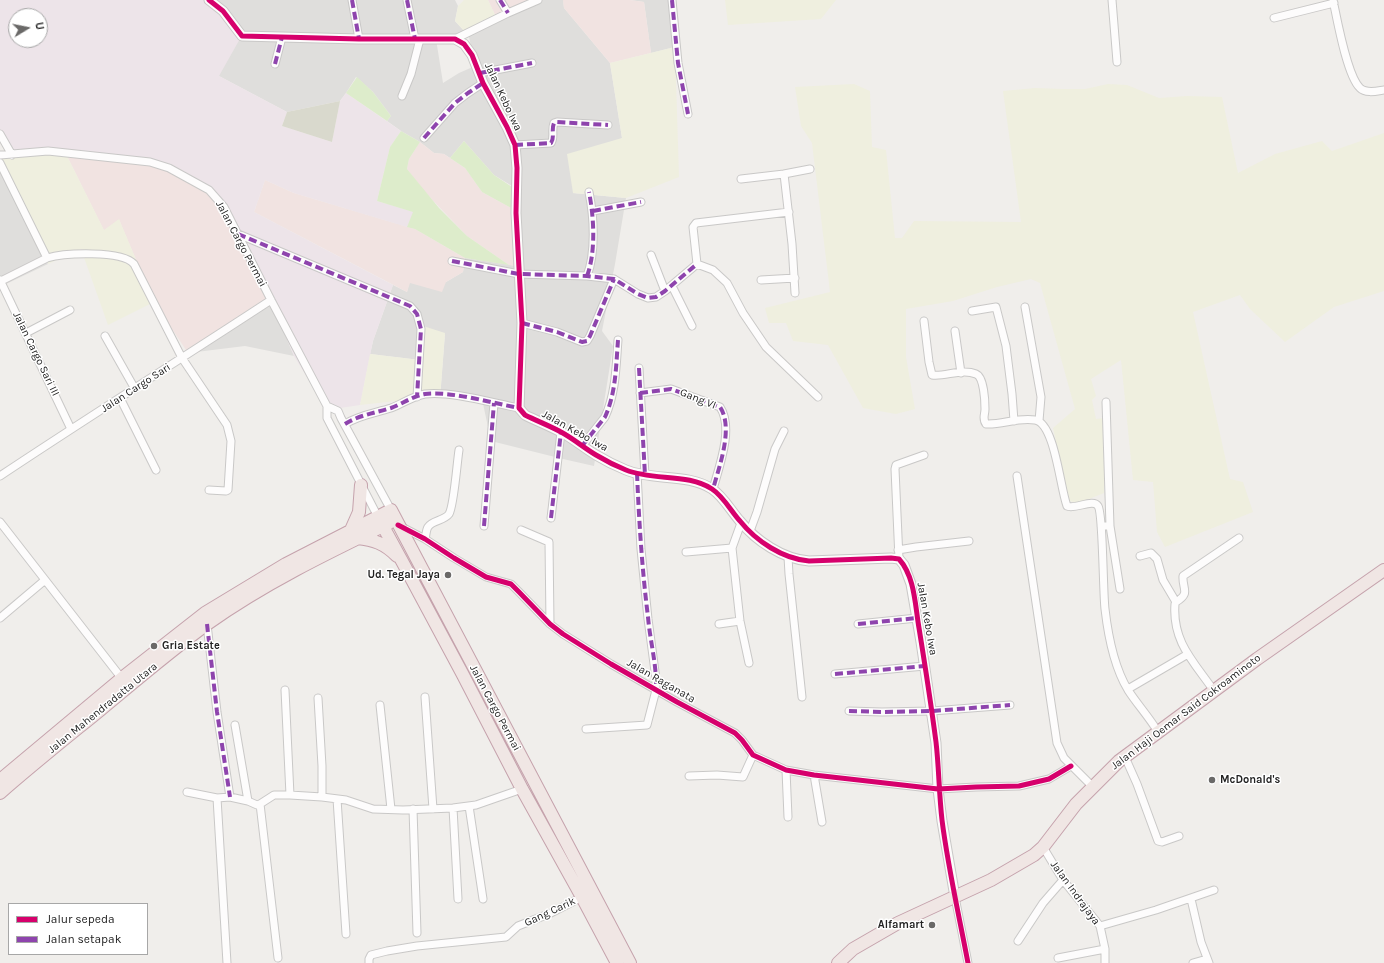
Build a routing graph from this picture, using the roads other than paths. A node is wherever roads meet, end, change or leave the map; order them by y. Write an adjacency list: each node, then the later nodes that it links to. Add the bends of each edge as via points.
1 (208, 0): 12 (street, via 223,11 242,36)
2 (352, 0): 13 (street)
3 (407, 0): 14 (street)
4 (500, 0): 10 (street)
5 (506, 0): 10 (street)
6 (538, 0): 10 (street)
7 (672, 0): 23 (street, via 678,63)
8 (1112, 0): 16 (street)
9 (1333, 2): 11 (street); 21 (street, via 1348,64 1355,80 1364,91)
10 (510, 12): 15 (street)
11 (1274, 18)
12 (282, 37): 13 (street); 18 (street)
13 (359, 39): 14 (street)
14 (417, 39): 15 (street); 22 (street, via 411,74)
15 (455, 39): 19 (street, Jalan Kebo Iwa, via 469,49)
16 (1117, 62)
17 (532, 63): 19 (street)
18 (275, 64)
19 (480, 73): 20 (street, Jalan Kebo Iwa)
20 (483, 83): 26 (street, via 454,104); 27 (street, Jalan Kebo Iwa)
21 (1384, 90)
22 (402, 96)
23 (688, 114)
24 (608, 125): 27 (street, via 557,122 552,126 551,143)
25 (0, 134): 28 (street)
26 (424, 138)
27 (514, 145): 43 (street, Jalan Kebo Iwa, via 517,168 515,197)
28 (12, 154): 29 (street, Jalan Cargo Permai); 38 (street, Jalan Cargo Permai, via 48,151 150,162 169,168 209,190 220,202)
29 (0, 155)
30 (0, 163): 40 (street)
31 (810, 169): 32 (street)
32 (784, 174): 33 (street); 37 (street)
33 (741, 178)
34 (589, 192): 36 (street)
35 (640, 202): 36 (street)
36 (593, 211): 44 (street, via 590,266)
37 (789, 212): 42 (street, via 696,223 694,227); 45 (street)
38 (238, 234): 52 (street, Jalan Cargo Permai); 68 (street, via 410,306 421,329)
39 (651, 255): 50 (street)
40 (47, 258): 48 (street); 63 (street, via 75,253 122,257 132,261)
41 (452, 261): 43 (street)
42 (697, 264): 49 (street); 69 (street, via 713,270 727,283 743,313 766,346)
43 (518, 274): 44 (street); 57 (street, Jalan Kebo Iwa)
44 (587, 276): 46 (street)
45 (795, 278): 47 (street); 51 (street)
46 (614, 279): 50 (street, via 648,298 656,297); 57 (street, via 587,341 582,342)
47 (761, 280)
48 (0, 281): 60 (street, Jalan Cargo Sari III)
49 (672, 286): 50 (street); 58 (street)
50 (664, 291)
51 (795, 293)
52 (271, 300): 63 (street, Jalan Cargo Sari); 73 (street, Jalan Cargo Permai)
53 (1025, 307): 76 (street, via 1041,397)
54 (70, 310): 60 (street)
55 (972, 311): 75 (street, via 996,307 1006,346)
56 (924, 321): 65 (street, via 932,375)
57 (522, 323): 74 (street, Jalan Kebo Iwa)
58 (692, 326)
59 (955, 331): 65 (street)
60 (26, 333): 78 (street, Jalan Cargo Sari III)
61 (105, 336): 66 (street)
62 (618, 340): 81 (street, via 615,384 607,412)
63 (182, 358): 66 (street, Jalan Cargo Sari); 92 (street, via 228,429 231,449 228,490)
64 (639, 368): 67 (street)
65 (961, 373): 75 (street, via 976,374 981,379 985,408 983,420 986,424)
66 (135, 389): 70 (street, Jalan Cargo Sari)
67 (640, 393): 87 (street); 91 (street, Gang VI, via 671,389 720,407 726,434 722,461)
68 (417, 397): 72 (street, via 440,392); 77 (street)
69 (818, 397)
70 (120, 398): 78 (street, Jalan Cargo Sari); 86 (street)
71 (1106, 402): 100 (street)
72 (494, 403): 74 (street); 98 (street)
73 (327, 406): 77 (street, Jalan Cargo Permai, via 338,411); 85 (street, Jalan Cargo Permai, via 327,418)
74 (519, 408): 80 (street, Jalan Kebo Iwa, via 525,415)
75 (1014, 421): 76 (street)
76 (1039, 421): 99 (street, via 1046,427 1052,443 1067,506 1098,504)
77 (345, 424): 83 (street, Jalan Cargo Permai)
78 (71, 428): 88 (street, Jalan Cargo Sari)
79 (784, 431): 102 (street, via 775,449)
80 (560, 432): 81 (street, Jalan Kebo Iwa); 94 (street)
81 (582, 446): 87 (street, Jalan Kebo Iwa, via 597,456)
82 (459, 450): 105 (street, via 450,513 428,527)
83 (361, 454): 85 (street); 93 (street, Jalan Cargo Permai)
84 (924, 455): 109 (street, via 896,465)
85 (348, 459): 90 (street, Jalan Cargo Permai)
86 (156, 470)
87 (641, 474): 91 (street, Jalan Kebo Iwa, via 684,480); 131 (street, via 641,549 656,671)
88 (0, 476)
89 (1017, 476): 145 (street, via 1058,743 1064,758)
90 (361, 485): 96 (street, Jalan Cargo Permai); 103 (highway)
91 (712, 489): 97 (street)
92 (209, 490)
93 (395, 518): 96 (highway, Jalan Mahendradatta Utara); 105 (street, Jalan Raganata); 189 (highway, Jalan Cargo Permai)
94 (551, 518)
95 (0, 522): 114 (street)
96 (380, 522): 103 (highway, Jalan Mahendradatta Utara); 112 (highway, Jalan Cargo Permai)
97 (741, 523): 102 (street); 107 (street)
98 (484, 526)
99 (1101, 526): 100 (street); 129 (street, via 1105,608 1111,644)
100 (1110, 526): 115 (street)
101 (521, 530): 121 (street, via 549,542)
102 (750, 531): 111 (street, via 761,541)
103 (354, 534): 112 (highway, via 379,543); 120 (highway, Jalan Mahendradatta Utara); 128 (highway, Jalan Mahendradatta Utara, via 272,572 205,613)
104 (1238, 538): 116 (street, via 1183,576 1185,592)
105 (425, 539): 121 (street, Jalan Raganata, via 486,577 514,586)
106 (969, 542): 109 (street, via 916,547)
107 (732, 548): 108 (street); 119 (street)
108 (686, 552)
109 (898, 554): 111 (street, via 883,558 809,561); 118 (street, Jalan Kebo Iwa, via 911,584)
110 (1140, 556): 116 (street, via 1151,554 1157,559 1163,580)
111 (788, 557): 134 (street)
112 (404, 563): 151 (highway, Jalan Cargo Permai)
113 (1384, 570): 132 (highway, Jalan Haji Oemar Said Cokroaminoto)
114 (45, 580): 117 (street); 128 (street)
115 (1120, 589)
116 (1176, 602): 124 (street, via 1176,627)
117 (0, 618)
118 (917, 618): 123 (street); 126 (street, Jalan Kebo Iwa)
119 (740, 621): 122 (street); 125 (street)
120 (207, 624): 128 (highway, Jalan Mahendradatta Utara); 156 (street)
121 (550, 624): 131 (street, Jalan Raganata)
122 (719, 624)
123 (858, 624)
124 (1188, 654): 129 (street); 132 (street)
125 (748, 663)
126 (925, 666): 127 (street); 139 (street, Jalan Kebo Iwa)
127 (834, 674)
128 (125, 682): 149 (highway, Jalan Mahendradatta Utara); 154 (highway, Jalan Mahendradatta Utara)
129 (1128, 689): 142 (street)
130 (285, 690): 155 (street)
131 (656, 690): 141 (street, via 646,726); 143 (street, Jalan Raganata, via 735,733)
132 (1214, 691): 142 (highway, Jalan Haji Oemar Said Cokroaminoto)
133 (425, 697): 163 (street)
134 (802, 697)
135 (318, 698): 157 (street)
136 (380, 705): 165 (street)
137 (1010, 705): 139 (street)
138 (849, 711): 139 (street)
139 (932, 711): 152 (street, Jalan Kebo Iwa)
140 (235, 725): 160 (street)
141 (586, 729)
142 (1158, 732): 144 (highway, Jalan Haji Oemar Said Cokroaminoto)
143 (753, 755): 146 (street, Jalan Raganata); 148 (street, via 743,777)
144 (1125, 757): 150 (highway, Jalan Haji Oemar Said Cokroaminoto); 169 (street, via 1158,842)
145 (1071, 766): 150 (street); 152 (street, Jalan Raganata, via 1049,779 1019,786)
146 (786, 770): 147 (street, Jalan Raganata); 167 (street)
147 (814, 774): 152 (street, Jalan Raganata); 168 (street)
148 (689, 776)
149 (0, 780)
150 (1092, 786): 170 (highway, Jalan Haji Oemar Said Cokroaminoto)
151 (522, 789): 162 (street); 173 (highway, Jalan Cargo Permai)
152 (938, 789): 174 (street, Jalan Kebo Iwa)
153 (187, 792): 158 (street)
154 (0, 793)
155 (290, 795): 157 (street); 161 (street, via 274,795)
156 (230, 797): 158 (street); 160 (street)
157 (322, 797): 159 (street)
158 (217, 798): 186 (street)
159 (337, 799): 165 (street, via 368,808); 180 (street)
160 (248, 801): 161 (street)
161 (260, 804): 183 (street)
162 (469, 806): 164 (street); 176 (street)
163 (433, 808): 164 (street); 166 (street)
164 (453, 808): 175 (street)
165 (391, 809): 166 (street)
166 (413, 809): 179 (street)
167 (788, 817)
168 (822, 822)
169 (1179, 836)
170 (1043, 847): 171 (street, Jalan Indrajaya); 174 (highway, Jalan Haji Oemar Said Cokroaminoto, via 1034,855 990,880)
171 (1063, 880): 178 (street, Jalan Indrajaya); 181 (street, via 1043,903)
172 (1214, 890): 177 (street)
173 (582, 897): 187 (street, Gang Carik, via 518,926 504,937 387,951 371,955); 188 (highway, Jalan Cargo Permai)
174 (955, 897): 190 (highway, Jalan Haji Oemar Said Cokroaminoto, via 892,926 853,949); 191 (street)
175 (458, 899)
176 (483, 899)
177 (1191, 899): 178 (street); 185 (street)
178 (1100, 926): 182 (street, Jalan Indrajaya)
179 (417, 932)
180 (346, 934)
181 (1018, 941)
182 (1105, 949): 184 (street); 192 (street, Jalan Indrajaya)
183 (278, 958)
184 (1058, 958)
185 (1208, 961): 193 (street)
186 (227, 963)
187 (369, 963)
188 (617, 963)
189 (630, 963)
190 (838, 963)
191 (968, 963)
192 (1105, 963)
193 (1193, 963)

